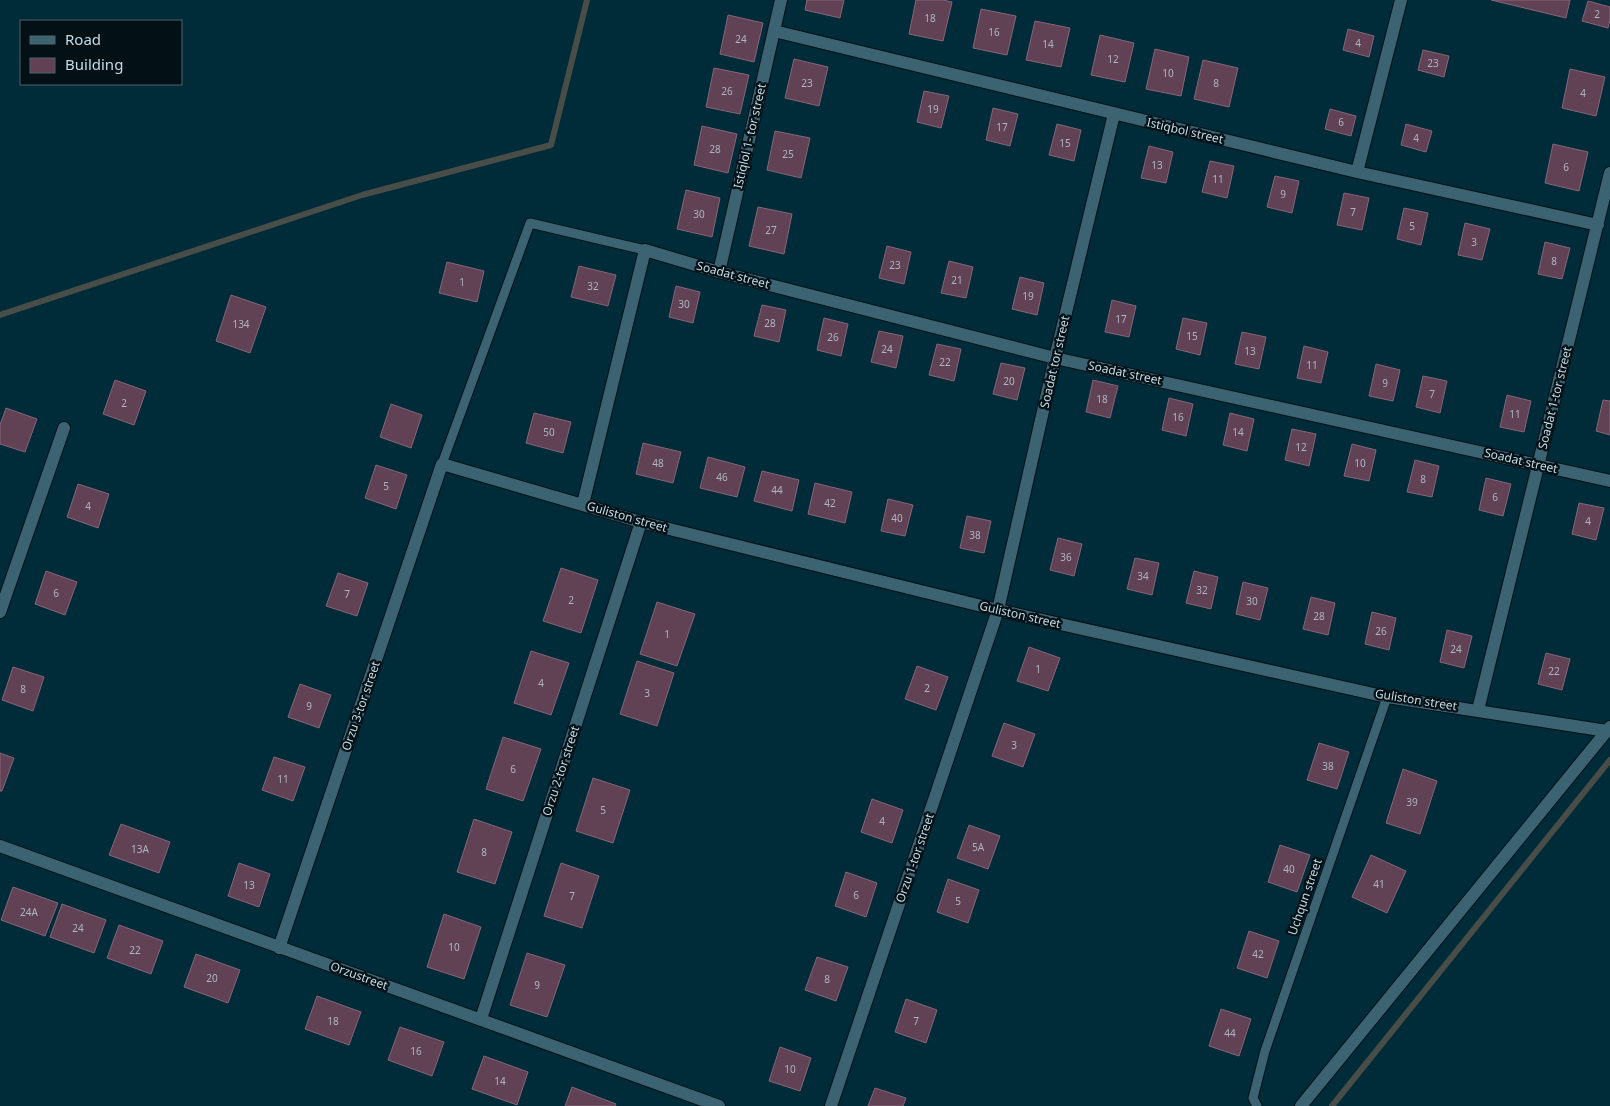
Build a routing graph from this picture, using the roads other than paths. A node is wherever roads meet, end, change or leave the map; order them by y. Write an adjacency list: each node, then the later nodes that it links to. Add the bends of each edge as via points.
1 (782, 0): 3 (street, Istiqlol 1- tor street)
2 (1401, 0): 5 (street)
3 (774, 31): 4 (street, Istiqbol street); 9 (street, Istiqlol 1- tor street)
4 (1114, 114): 5 (street, Istiqbol street); 10 (street, Soadat tor street)
5 (1357, 172): 7 (street, Istiqbol street)
6 (1610, 173): 7 (street, Soadat 1-tor street)
7 (1598, 225): 13 (street, Soadat 1-tor street)
8 (644, 250): 9 (street, Soadat street); 12 (lane, via 530,223); 15 (street)
9 (719, 272): 10 (street, Soadat street)
10 (1056, 358): 13 (street, Soadat street); 17 (street, Soadat tor street)
11 (64, 428): 18 (street)
12 (442, 464): 15 (street, Guliston street); 23 (street, Orzu 3-tor street)
13 (1539, 465): 14 (street, Soadat street); 20 (street, Soadat 1-tor street)
14 (1610, 481)
15 (583, 504): 16 (street, Guliston street)
16 (641, 522): 17 (street, Guliston street); 24 (street, Orzu 2-tor street)
17 (998, 610): 19 (street, Guliston street); 26 (street, Orzu 1-tor street)
18 (0, 612)
19 (1387, 697): 20 (street, Guliston street); 27 (lane, Uchqun street, via 1265,1051 1253,1098)
20 (1478, 710): 21 (street, Guliston street)
21 (1608, 729): 28 (street)
22 (0, 846): 23 (street, Orzustreet)
23 (279, 948): 24 (street, Orzustreet)
24 (481, 1019): 25 (street, Orzustreet)
25 (719, 1106)
26 (831, 1106)
27 (1257, 1106)
28 (1301, 1106)

